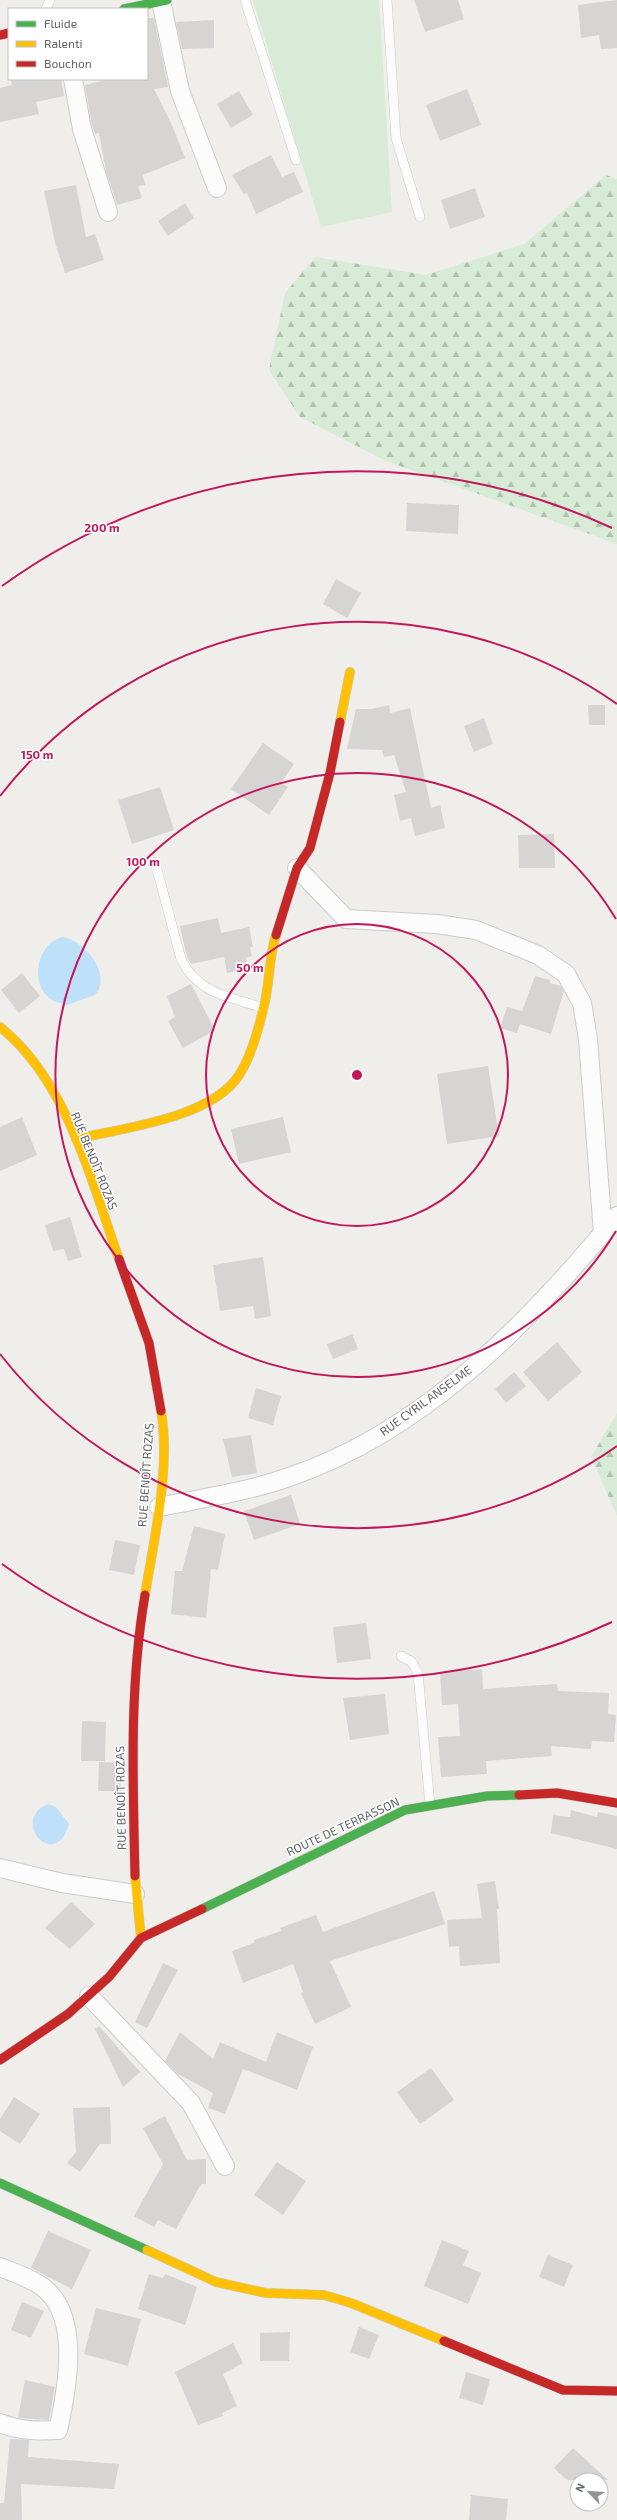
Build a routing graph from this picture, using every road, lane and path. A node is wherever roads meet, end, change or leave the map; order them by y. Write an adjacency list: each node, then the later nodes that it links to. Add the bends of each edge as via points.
1 (245, 0): 6 (lane)
2 (387, 0): 9 (lane, via 396,138)
3 (164, 1): 4 (street); 7 (street, via 180,91)
4 (129, 8)
5 (73, 80): 8 (street, via 82,129)
6 (296, 160)
7 (218, 188)
8 (108, 212)
9 (420, 217)
10 (350, 672): 12 (street, via 330,773 310,848)
11 (155, 862): 13 (lane, via 181,959 188,974 198,984 220,994)
12 (297, 868): 13 (street, via 275,938); 17 (street, via 346,919 437,924 476,930 538,955 566,974 582,1003 588,1039)
13 (264, 1008): 15 (street, via 257,1034 239,1076 215,1099 185,1114)
14 (0, 1027): 15 (street, RUE BENOÎT ROZAS, via 15,1039 43,1073)
15 (76, 1139): 18 (street, RUE BENOÎT ROZAS, via 149,1343 164,1429)
16 (617, 1216): 17 (street, RUE CYRIL ANSELME)
17 (603, 1233): 18 (street, RUE CYRIL ANSELME, via 533,1310 475,1365 430,1401 384,1432 290,1477 247,1490)
18 (159, 1507): 23 (street, RUE BENOÎT ROZAS, via 138,1636 132,1721)
19 (401, 1656): 21 (lane, via 412,1662 418,1673)
20 (617, 1804): 21 (street, ROUTE DE TERRASSON, via 557,1793 487,1796)
21 (430, 1806): 24 (street, ROUTE DE TERRASSON, via 405,1810)
22 (0, 1868): 23 (street, via 62,1883)
23 (135, 1894): 24 (street, RUE BENOÎT ROZAS)
24 (141, 1938): 25 (street)
25 (88, 1996): 26 (street, via 68,2014); 27 (street, via 191,2103)
26 (0, 2060)
27 (225, 2166)
28 (0, 2183): 30 (street, via 216,2282 266,2292 324,2295 351,2302 563,2390)
29 (0, 2267): 31 (street, via 44,2288 60,2306 66,2332 68,2361 65,2399 58,2430 21,2430)
30 (617, 2391)
31 (0, 2423)

